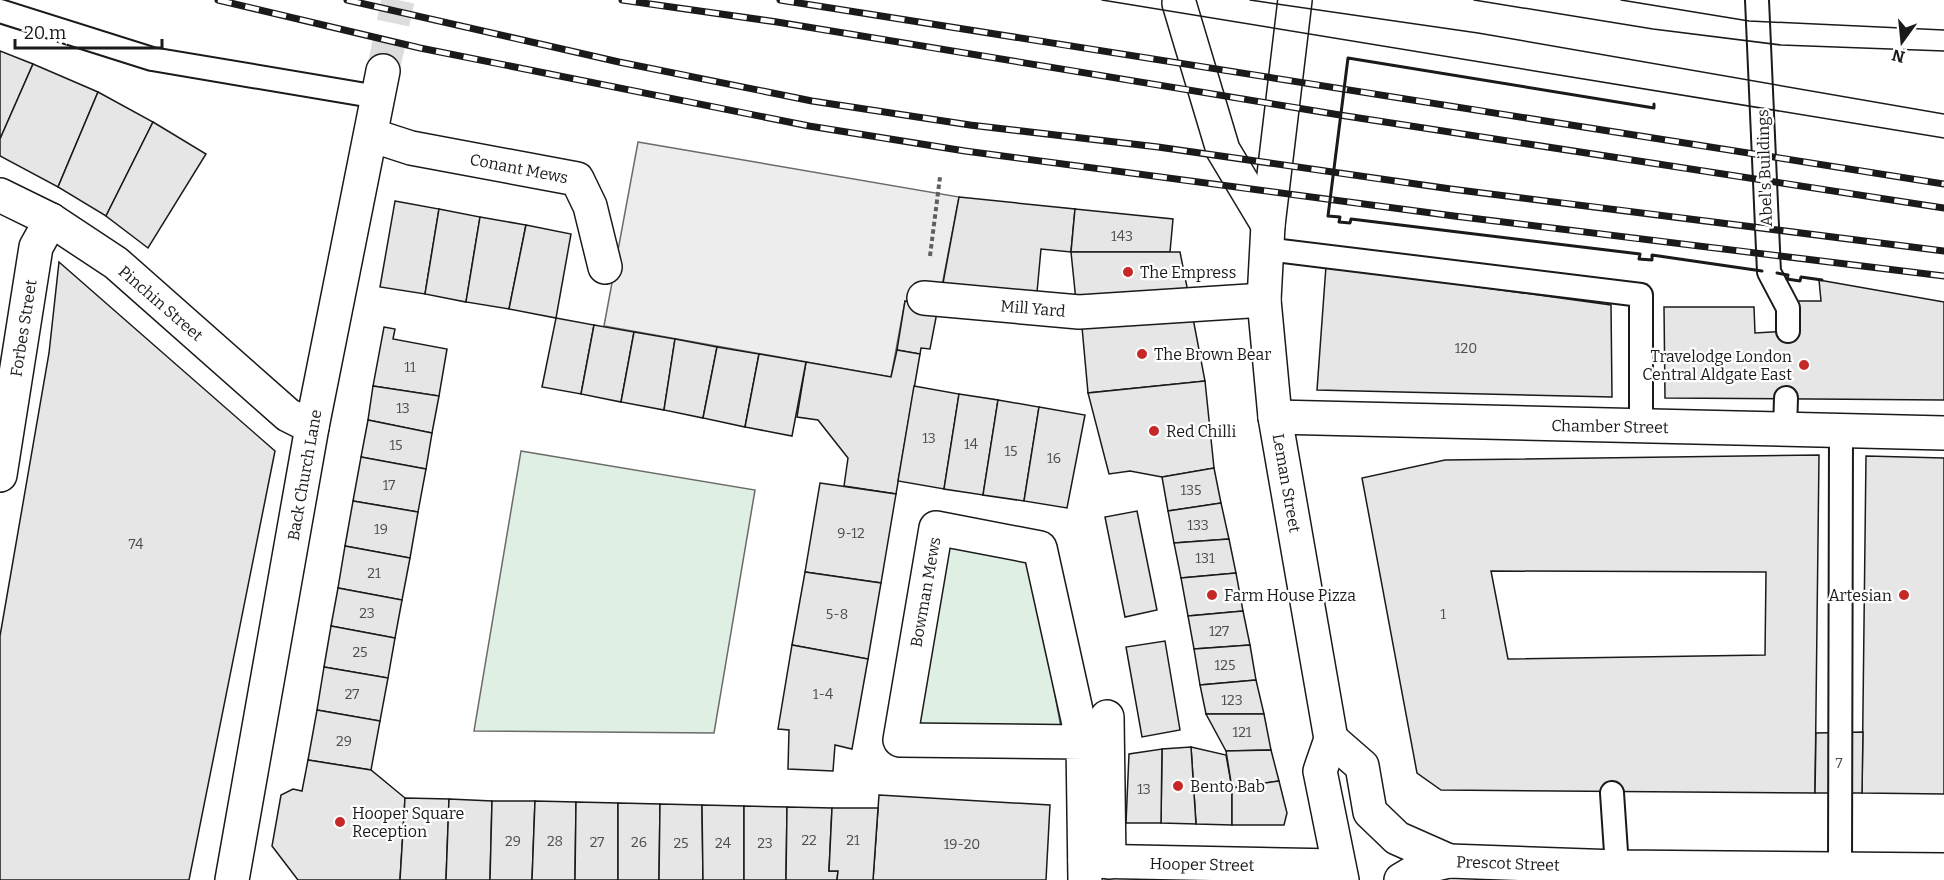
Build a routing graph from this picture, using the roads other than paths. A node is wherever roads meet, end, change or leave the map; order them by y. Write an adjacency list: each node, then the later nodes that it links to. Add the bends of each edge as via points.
1 (1296, 0): 9 (main road, Leman Street)
2 (1757, 0): 13 (lane, Abel's Buildings, via 1769,272 1788,308)
3 (1179, 3): 9 (main road, via 1223,150)
4 (0, 11): 5 (lane, via 152,59)
5 (381, 84): 6 (main road, Back Church Lane)
6 (371, 135): 10 (main road, Conant Mews, via 411,148 577,179 590,206); 16 (main road, Back Church Lane)
7 (0, 195): 8 (main road, Pinchin Street)
8 (51, 220): 16 (main road, Pinchin Street, via 116,263 288,415); 21 (main road, Forbes Street, via 36,247)
9 (1267, 237): 12 (main road, Leman Street); 17 (lane, via 1641,295)
10 (605, 267)
11 (924, 298): 12 (main road, Mill Yard, via 1079,312)
12 (1264, 300): 15 (main road, Leman Street)
13 (1788, 332)
14 (1786, 398): 19 (lane)
15 (1275, 417): 17 (main road, Chamber Street); 23 (main road, Leman Street)
16 (312, 427): 32 (main road, Back Church Lane)
17 (1641, 427): 19 (main road, Chamber Street)
18 (1841, 429): 19 (main road, Chamber Street); 20 (main road, Chamber Street); 29 (lane)
19 (1785, 430)
20 (1944, 433)
21 (0, 475)
22 (1107, 717): 27 (main road)
23 (1331, 739): 26 (main road, via 1362,766 1370,812 1397,838); 31 (main road, Leman Street, via 1320,771)
24 (1083, 742): 24 (main road, Bowman Mews, via 900,740 936,528 1040,548); 27 (main road, Bowman Mews)
25 (1612, 793): 28 (lane)
26 (1449, 861): 28 (main road, Prescot Street); 33 (main road, Prescot Street, via 1423,867)
27 (1093, 867): 31 (main road, Hooper Street)
28 (1617, 867): 29 (main road, Prescot Street)
29 (1840, 869): 30 (main road, Prescot Street)
30 (1944, 870)
31 (1340, 873)
32 (232, 880)
33 (1401, 880)

